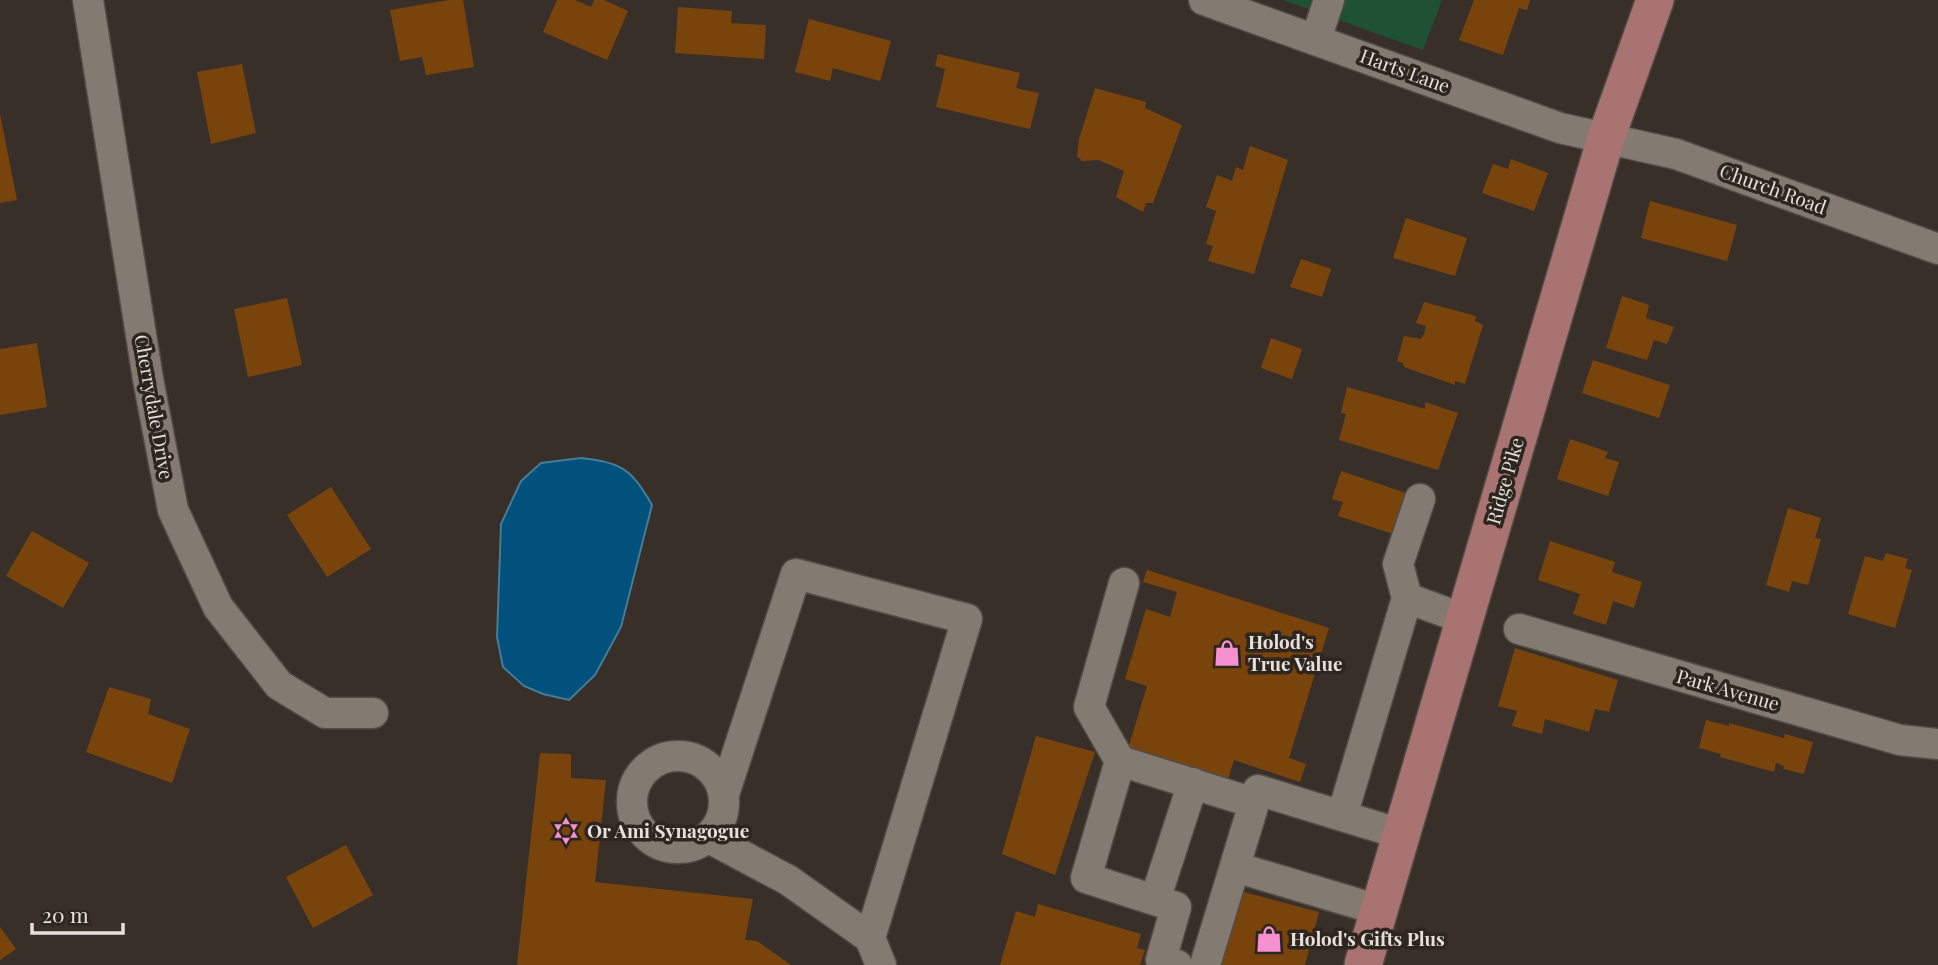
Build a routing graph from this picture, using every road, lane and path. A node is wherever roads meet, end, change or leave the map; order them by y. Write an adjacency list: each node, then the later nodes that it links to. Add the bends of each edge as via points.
1 (88, 0): 13 (street, Cherrydale Drive, via 173,510 218,607 279,685 326,713)
2 (1204, 0): 5 (street, Harts Lane)
3 (1329, 0): 5 (street)
4 (1655, 0): 6 (main road, Ridge Pike)
5 (1316, 39): 6 (street, Harts Lane, via 1560,128)
6 (1606, 138): 7 (street, Church Road, via 1676,154); 11 (main road, Ridge Pike)
7 (1938, 249)
8 (1420, 499): 10 (street, via 1398,564)
9 (1124, 583): 15 (street, via 1089,707)
10 (1408, 598): 11 (street); 19 (street)
11 (1464, 619): 20 (main road, Ridge Pike)
12 (1519, 629): 14 (street, Park Avenue, via 1900,740)
13 (373, 713)
14 (1938, 744)
15 (1120, 761): 16 (street); 23 (street, via 1086,878)
16 (1193, 783): 18 (street); 23 (street)
17 (724, 794): 21 (street, via 723,818); 21 (street, via 714,772 693,758 669,756 648,767 634,787 632,811 643,833 663,847 687,849); 25 (street, via 796,574 967,619)
18 (1254, 803): 19 (street, via 1258,790); 22 (street)
19 (1342, 816): 20 (street)
20 (1401, 834): 24 (main road, Ridge Pike)
21 (709, 838): 25 (street, via 788,880)
22 (1235, 867): 24 (street); 27 (street)
23 (1155, 900): 26 (street, via 1176,907 1161,960)
24 (1379, 910): 28 (main road, Ridge Pike)
25 (875, 952)
26 (1177, 965)
27 (1205, 965)
28 (1363, 965)

